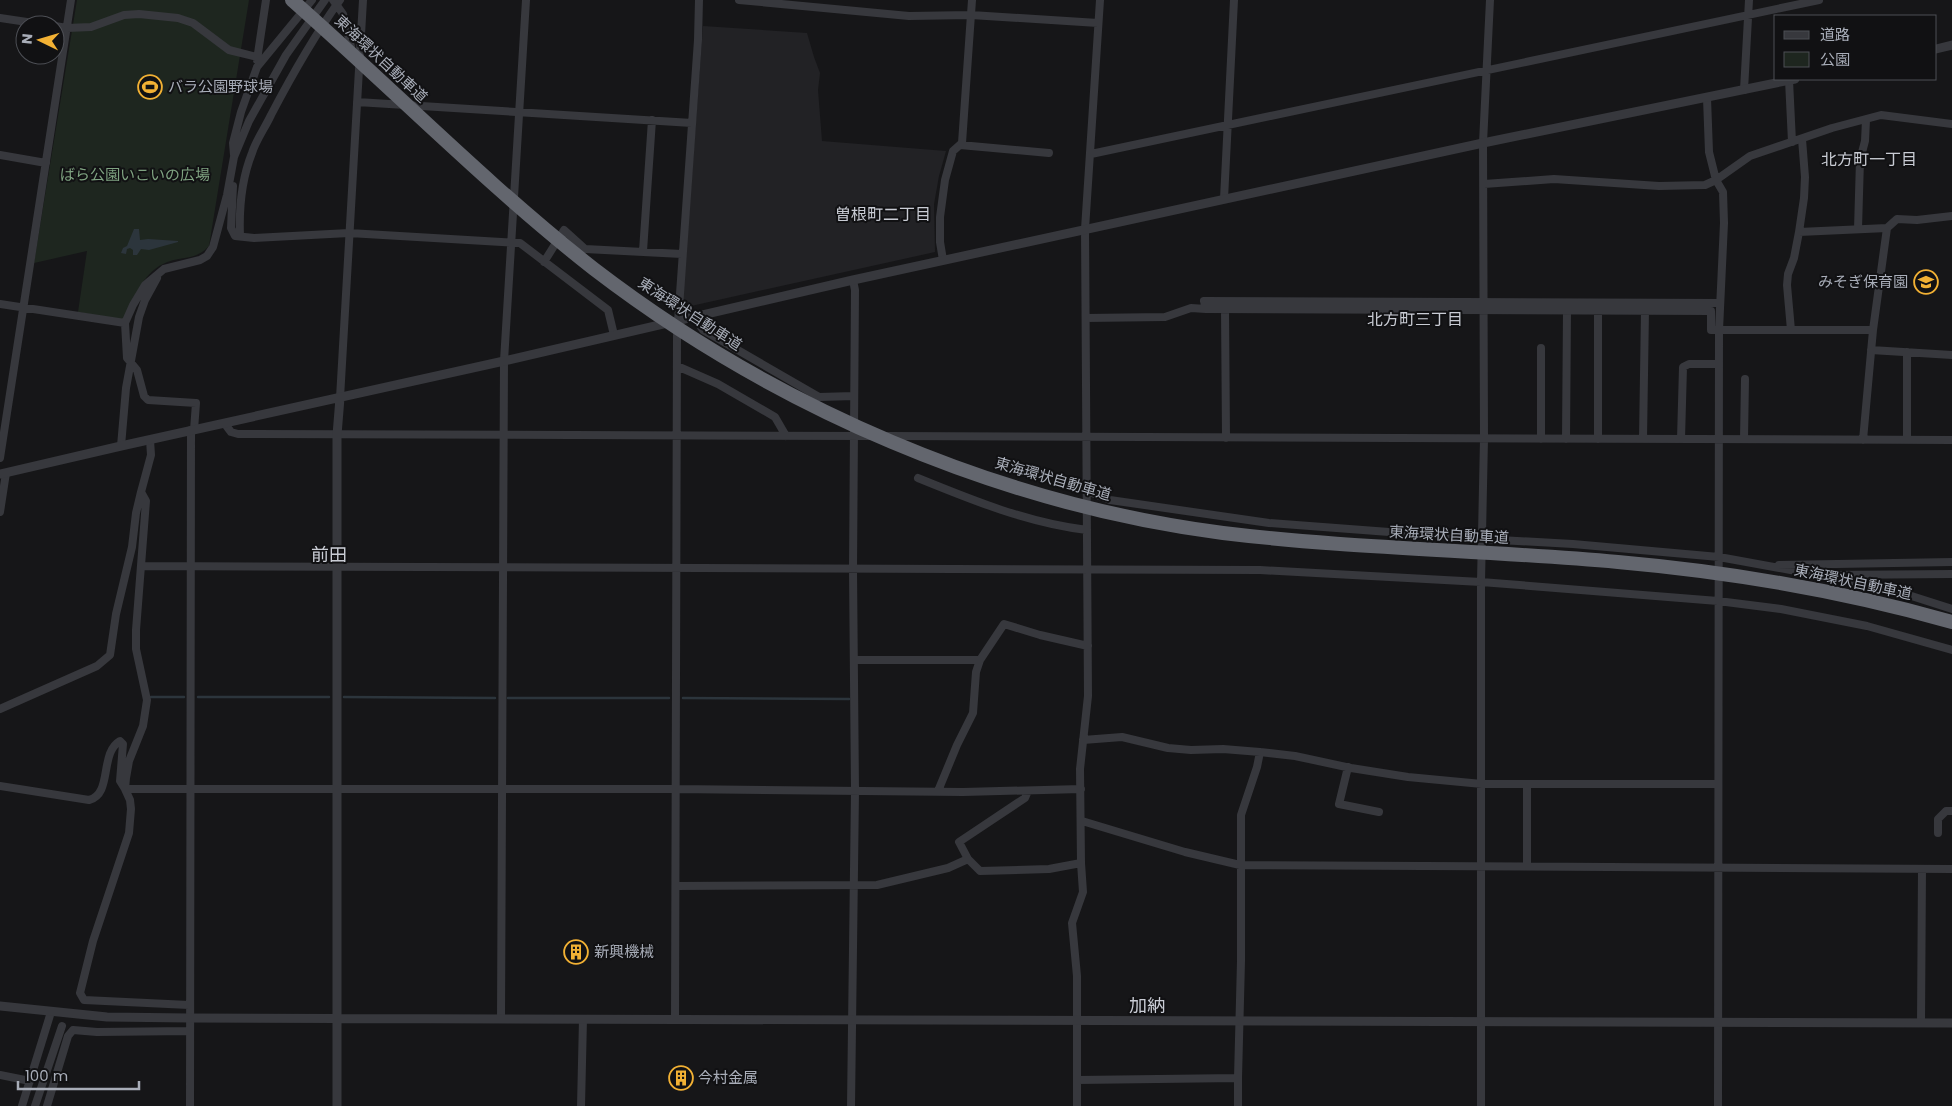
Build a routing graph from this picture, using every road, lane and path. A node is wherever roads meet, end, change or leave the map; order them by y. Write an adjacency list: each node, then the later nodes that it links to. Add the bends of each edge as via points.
1 (71, 0): 24 (street)
2 (266, 0): 27 (street)
3 (292, 0): 142 (highway, 東海環状自動車道, via 518,206 610,280 729,360 851,423 919,453 1060,500 1216,532 1294,542 1536,556 1714,572 1816,589)
4 (312, 0): 28 (street)
5 (325, 0): 49 (street, via 286,55 249,121)
6 (333, 0): 30 (street, via 341,11)
7 (340, 0): 61 (street, via 316,34 252,153 244,189)
8 (363, 0): 30 (street)
9 (526, 0): 36 (street)
10 (699, 0): 39 (street)
11 (739, 0): 18 (street)
12 (972, 0): 19 (street)
13 (1100, 0): 23 (street)
14 (1234, 0): 40 (street)
15 (1490, 0): 29 (street)
16 (1749, 0): 20 (street)
17 (1820, 0): 20 (street)
18 (808, 3): 19 (street, via 909,16)
19 (971, 15): 23 (street); 45 (street, via 965,116)
20 (1748, 15): 29 (street); 33 (street)
21 (0, 18): 22 (street)
22 (15, 20)
23 (1098, 23): 47 (street)
24 (67, 28): 27 (street, via 91,27 124,15 152,14 193,23 229,50); 50 (street)
25 (1952, 45): 26 (street)
26 (1937, 49)
27 (257, 56): 28 (street)
28 (257, 67): 49 (street, via 235,135)
29 (1486, 70): 40 (street); 44 (street)
30 (358, 80): 35 (street)
31 (1788, 80): 33 (street)
32 (1792, 80): 43 (street)
33 (1744, 90): 34 (street)
34 (1707, 98): 44 (street); 52 (street, via 1709,152)
35 (357, 102): 36 (street); 60 (street)
36 (519, 112): 37 (street); 62 (street)
37 (652, 120): 39 (street); 63 (street)
38 (1866, 120): 41 (street, via 1882,115); 42 (street); 58 (street, via 1860,160)
39 (692, 123): 64 (street)
40 (1228, 124): 47 (street); 54 (street)
41 (1952, 124)
42 (1802, 139): 43 (street); 59 (street, via 1805,177)
43 (1792, 142): 52 (street, via 1750,156)
44 (1483, 143): 53 (street); 54 (street)
45 (960, 145): 46 (street); 65 (street, via 953,151 945,180 940,217)
46 (1050, 153)
47 (1091, 154): 57 (street)
48 (0, 155): 50 (street)
49 (234, 157): 51 (street)
50 (46, 163): 72 (street)
51 (231, 169): 61 (street, via 231,228 235,236); 67 (street, via 210,252 200,260 164,269)
52 (1716, 180): 53 (street, via 1705,185 1684,187 1554,179); 69 (street, via 1722,192 1724,223)
53 (1484, 184): 71 (street)
54 (1224, 199): 57 (street)
55 (1952, 216): 56 (street, via 1897,219)
56 (1887, 228): 58 (street); 84 (street)
57 (1085, 229): 65 (street); 79 (street)
58 (1858, 229): 59 (street)
59 (1799, 232): 83 (street, via 1788,280)
60 (349, 234): 61 (street); 62 (street); 96 (street)
61 (240, 236)
62 (511, 244): 66 (street, via 520,243); 90 (street)
63 (643, 251): 64 (street); 66 (street, via 586,249 564,230)
64 (682, 254): 80 (street)
65 (943, 260): 68 (street)
66 (544, 262): 85 (street, via 608,310)
67 (158, 274): 81 (street, via 145,285); 92 (street, via 139,318)
68 (853, 280): 78 (street); 95 (street)
69 (1720, 303): 71 (street); 82 (street)
70 (0, 304): 72 (street)
71 (1484, 306): 73 (street, via 1204,300); 74 (street); 75 (street); 106 (street)
72 (24, 307): 81 (street); 119 (street)
73 (1206, 309): 74 (street); 79 (street, via 1191,308 1166,317)
74 (1225, 309): 105 (street)
75 (1567, 310): 76 (street); 108 (street)
76 (1598, 310): 77 (street); 109 (street)
77 (1645, 310): 82 (street, via 1711,311 1711,330); 110 (street)
78 (693, 316): 80 (street); 95 (street, via 703,330 820,397)
79 (1086, 318): 104 (street)
80 (678, 320): 85 (street); 93 (street)
81 (125, 323): 92 (street, via 127,358)
82 (1719, 330): 83 (street); 91 (street)
83 (1791, 330): 84 (street)
84 (1873, 330): 87 (street)
85 (614, 335): 90 (street)
86 (1541, 348): 107 (street)
87 (1871, 350): 88 (street); 115 (street)
88 (1906, 352): 89 (street); 116 (street)
89 (1952, 355)
90 (504, 362): 96 (street); 101 (street)
91 (1719, 364): 111 (street, via 1683,367); 112 (street)
92 (131, 365): 98 (street, via 137,370 148,400 196,403); 118 (street)
93 (677, 366): 99 (street); 102 (street, via 718,384 775,417)
94 (1745, 379): 113 (street)
95 (854, 396): 103 (street)
96 (340, 398): 97 (street); 100 (street)
97 (225, 424): 98 (street); 100 (street, via 231,432 238,434)
98 (193, 430): 114 (street); 131 (street)
99 (676, 435): 101 (street); 102 (street); 134 (street)
100 (337, 436): 101 (street); 132 (street)
101 (504, 436): 133 (street)
102 (786, 436): 103 (street)
103 (854, 436): 104 (street); 135 (street)
104 (1087, 437): 105 (street); 122 (street)
105 (1226, 438): 106 (street)
106 (1484, 439): 107 (street); 126 (street)
107 (1541, 439): 108 (street)
108 (1566, 439): 109 (street)
109 (1598, 439): 110 (street)
110 (1643, 439): 111 (street)
111 (1681, 439): 112 (street)
112 (1720, 439): 113 (street); 127 (street)
113 (1744, 439): 115 (street)
114 (150, 440): 118 (street); 123 (street, via 151,456)
115 (1863, 440): 116 (street)
116 (1907, 440): 117 (street)
117 (1952, 440)
118 (120, 446): 120 (street)
119 (0, 458)
120 (3, 473): 124 (street)
121 (918, 478): 125 (street, via 983,504 1062,527)
122 (1087, 491): 125 (street); 126 (street, via 1110,500 1269,523)
123 (142, 492): 130 (street, via 146,500); 147 (street, via 110,655 96,666)
124 (0, 512)
125 (1087, 530): 136 (street)
126 (1482, 539): 127 (street); 139 (street)
127 (1719, 558): 129 (street); 140 (street)
128 (1952, 562): 129 (street)
129 (1762, 565): 138 (street)
130 (142, 566): 131 (street); 155 (street, via 136,650 147,700 143,726 129,761)
131 (192, 567): 132 (street); 156 (street)
132 (337, 568): 133 (street); 158 (street)
133 (502, 568): 134 (street); 159 (street)
134 (676, 568): 135 (street); 160 (street)
135 (853, 570): 136 (street); 145 (street)
136 (1088, 570): 139 (street, via 1260,570); 143 (street)
137 (1952, 574): 138 (street)
138 (1814, 575): 141 (street, via 1899,592)
139 (1481, 582): 140 (street); 151 (street)
140 (1718, 601): 144 (street, via 1781,609 1867,626); 153 (street)
141 (1952, 609)
142 (1952, 622)
143 (1088, 646): 146 (street, via 1004,624); 148 (street, via 1088,696)
144 (1952, 650)
145 (854, 660): 146 (street); 161 (street)
146 (980, 660): 162 (street, via 973,713)
147 (0, 709)
148 (1083, 740): 149 (street, via 1122,737 1168,748); 157 (street)
149 (1260, 752): 150 (street); 170 (street, via 1241,815)
150 (1348, 768): 151 (street); 165 (street, via 1339,804)
151 (1482, 784): 152 (street); 171 (street)
152 (1527, 784): 153 (street); 172 (street)
153 (1718, 784): 173 (street)
154 (0, 786): 155 (street, via 95,799 100,793 108,757 120,741 124,744 120,781)
155 (125, 789): 156 (street); 178 (street, via 130,800 128,833 80,993 84,1000)
156 (190, 789): 158 (street); 178 (street)
157 (1081, 789): 163 (street); 166 (street)
158 (336, 790): 159 (street); 182 (street)
159 (501, 790): 160 (street); 183 (street)
160 (676, 790): 161 (street); 176 (street)
161 (855, 791): 162 (street); 177 (street)
162 (938, 791): 163 (street)
163 (1028, 791): 168 (street, via 1025,798 959,842)
164 (1952, 811): 167 (street, via 1946,811 1938,819)
165 (1379, 812)
166 (1082, 821): 169 (street); 170 (street)
167 (1938, 833)
168 (968, 859): 169 (street, via 980,871 1049,869); 177 (street, via 948,868 895,881)
169 (1081, 863): 187 (street, via 1083,892 1072,923)
170 (1240, 865): 171 (street); 188 (street)
171 (1482, 866): 172 (street); 189 (street)
172 (1527, 866): 173 (street)
173 (1718, 867): 174 (street); 190 (street)
174 (1922, 869): 175 (street); 191 (street)
175 (1952, 870)
176 (676, 886): 177 (street); 185 (street)
177 (853, 886): 186 (street)
178 (189, 1005): 181 (street)
179 (0, 1006): 180 (street)
180 (51, 1012): 181 (street, via 107,1017); 198 (street)
181 (189, 1018): 182 (street); 194 (street)
182 (337, 1018): 183 (street); 203 (street)
183 (501, 1019): 184 (street)
184 (583, 1019): 185 (street); 204 (street)
185 (675, 1020): 186 (street)
186 (852, 1021): 187 (street); 205 (street)
187 (1077, 1021): 188 (street); 197 (street)
188 (1240, 1021): 189 (street); 196 (street)
189 (1481, 1022): 190 (street); 208 (street)
190 (1719, 1023): 191 (street); 209 (street)
191 (1921, 1023): 192 (street)
192 (1952, 1023)
193 (62, 1026): 200 (street)
194 (190, 1031): 201 (street, via 73,1030 68,1036); 202 (street)
195 (0, 1075): 198 (street)
196 (1238, 1078): 197 (street); 207 (street)
197 (1077, 1080): 206 (street)
198 (30, 1081): 199 (street)
199 (22, 1106)
200 (35, 1106)
201 (47, 1106)
202 (190, 1106)
203 (337, 1106)
204 (581, 1106)
205 (851, 1106)
206 (1076, 1106)
207 (1238, 1106)
208 (1481, 1106)
209 (1718, 1106)

